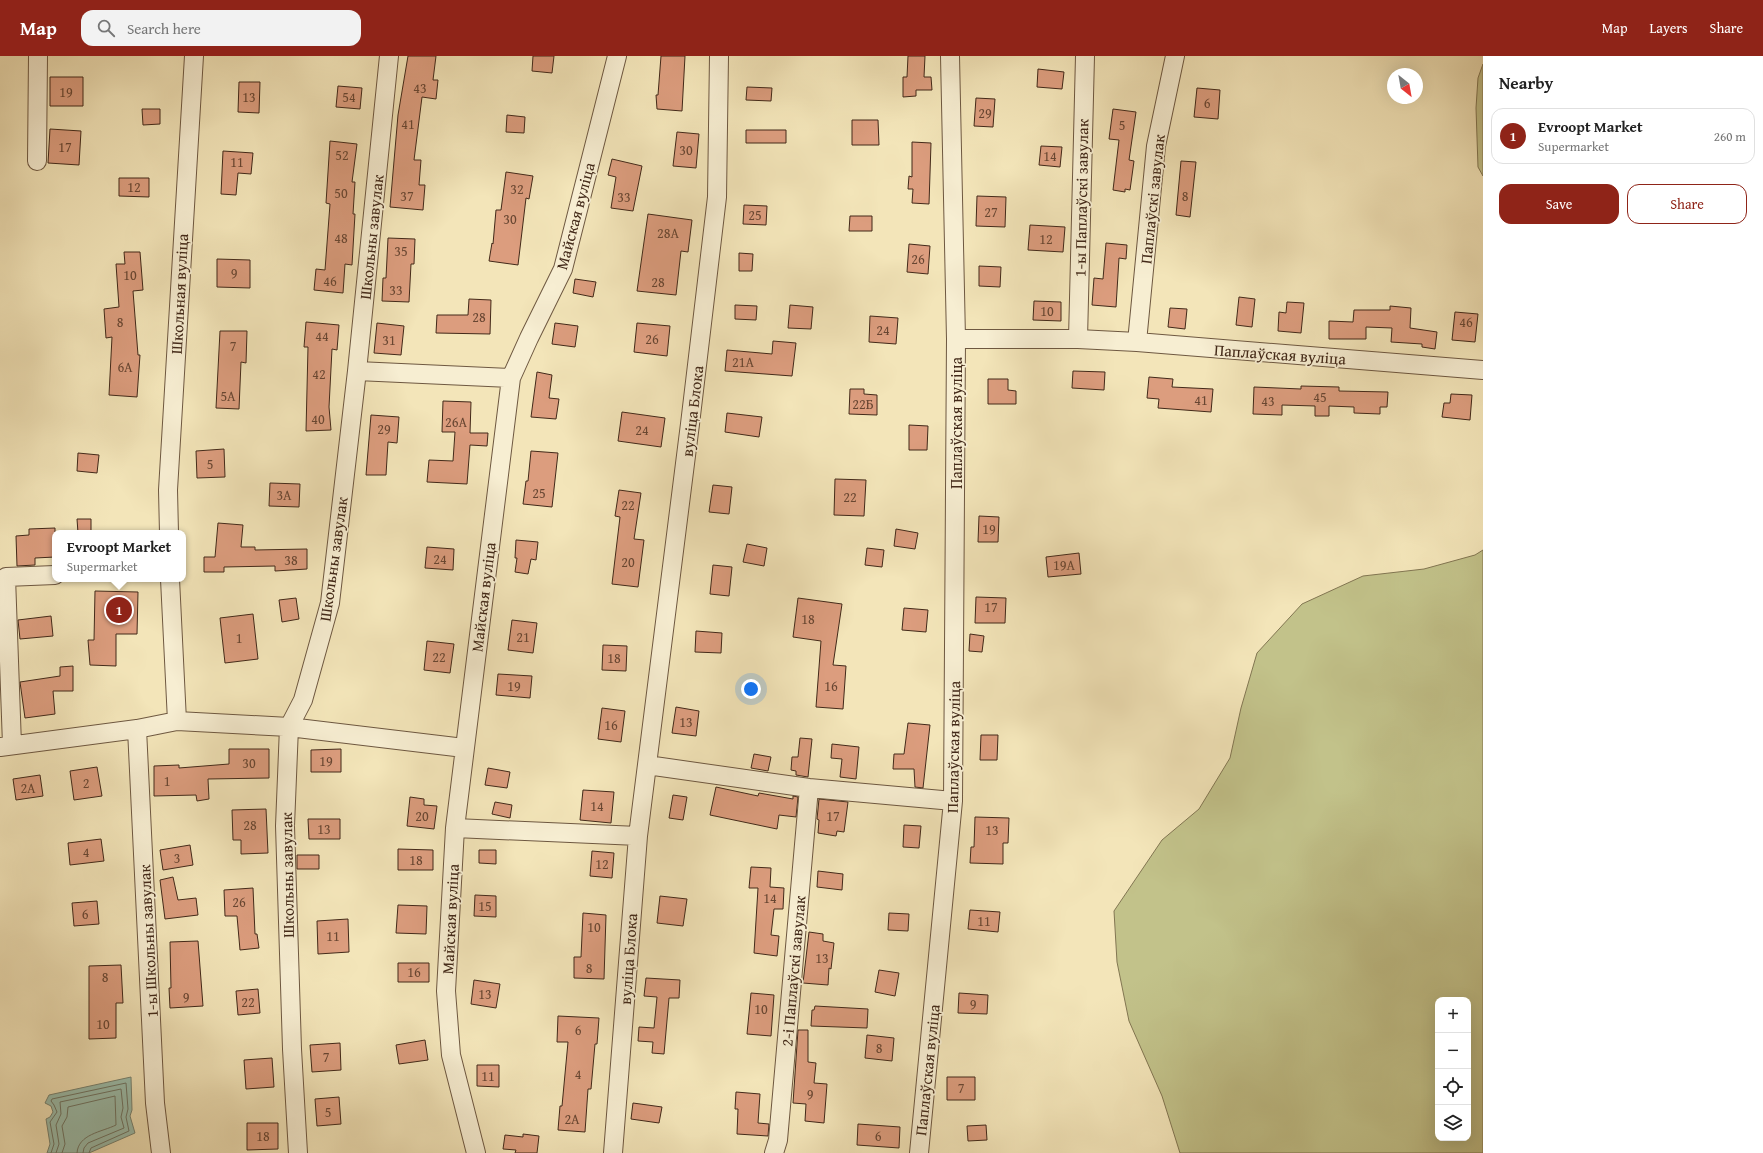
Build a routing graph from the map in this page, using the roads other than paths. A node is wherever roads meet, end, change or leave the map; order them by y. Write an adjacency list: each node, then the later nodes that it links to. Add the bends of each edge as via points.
1 (38, 56): 9 (street)
2 (194, 56): 16 (street, Школьная вуліца, via 168,490)
3 (389, 56): 14 (street, Школьны завулак)
4 (617, 56): 15 (street, Майская вуліца, via 563,269)
5 (719, 56): 24 (street, вуліца Блока, via 717,197)
6 (950, 56): 10 (street, Паплаўская вуліца)
7 (1085, 56): 11 (street, 1-ы Паплаўскі завулак)
8 (1175, 56): 12 (street, Паплаўскі завулак, via 1156,146)
9 (37, 161)
10 (956, 339): 11 (street, Паплаўская вуліца); 26 (street, Паплаўская вуліца)
11 (1078, 339): 12 (street, Паплаўская вуліца)
12 (1137, 342): 13 (street, Паплаўская вуліца)
13 (1483, 370)
14 (358, 371): 15 (street); 20 (street, Школьны завулак, via 330,604 303,700)
15 (511, 378): 23 (street, Майская вуліца)
16 (169, 530)
17 (52, 575): 22 (street, via 6,577)
18 (170, 582): 19 (street)
19 (177, 720): 20 (street); 21 (street)
20 (289, 727): 23 (street); 30 (street, Школьны завулак, via 285,826)
21 (137, 729): 22 (street); 29 (street, 1-ы Школьны завулак, via 155,1103)
22 (6, 746)
23 (464, 748): 27 (street, Майская вуліца)
24 (647, 765): 25 (street); 28 (street, вуліца Блока)
25 (809, 788): 26 (street); 33 (street, 2-і Паплаўскі завулак, via 778,1140)
26 (953, 801): 34 (street, Паплаўская вуліца)
27 (455, 828): 28 (street); 31 (street, Майская вуліца, via 446,991 451,1055)
28 (638, 836): 32 (street, вуліца Блока)
29 (161, 1153)
30 (298, 1153)
31 (476, 1153)
32 (613, 1153)
33 (774, 1153)
34 (919, 1153)

